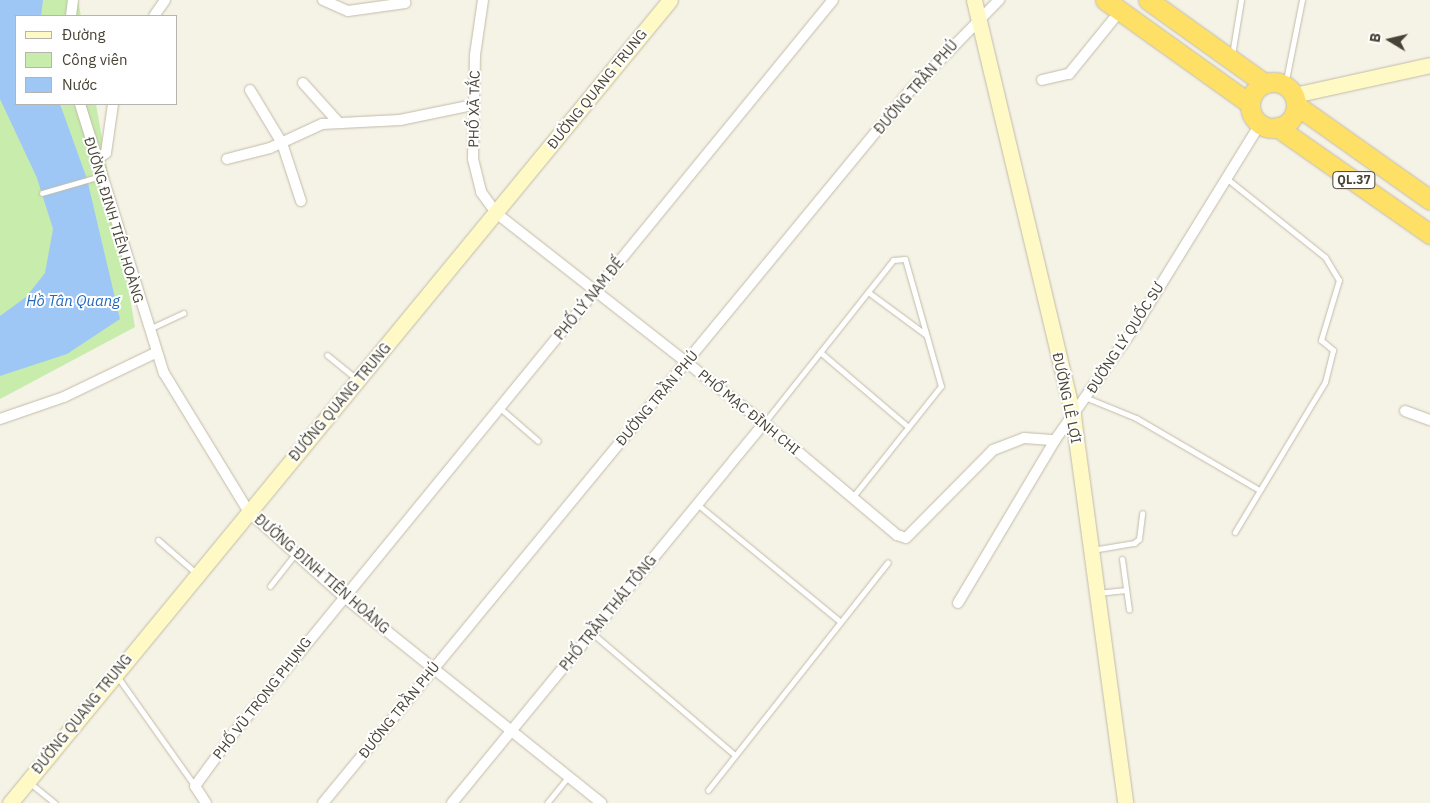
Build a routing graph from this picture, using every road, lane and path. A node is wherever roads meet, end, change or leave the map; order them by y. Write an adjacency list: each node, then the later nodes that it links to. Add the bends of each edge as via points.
1 (73, 0): 15 (street)
2 (165, 0): 16 (street)
3 (323, 0): 13 (street, via 348,10)
4 (483, 0): 28 (street, PHỐ XÃ TẮC)
5 (670, 0): 39 (main road, ĐƯỜNG QUANG TRUNG)
6 (833, 0): 41 (street, PHỐ LÝ NAM ĐẾ)
7 (974, 0): 17 (main road, ĐƯỜNG LÊ LỢI)
8 (998, 0): 17 (street, ĐƯỜNG TRẦN PHÚ)
9 (1105, 0): 14 (highway)
10 (1149, 0): 18 (highway)
11 (1241, 0): 18 (lane)
12 (1302, 0): 24 (lane)
13 (404, 3)
14 (1120, 11): 20 (street, via 1069,74); 25 (highway)
15 (72, 15)
16 (155, 15)
17 (978, 20): 49 (street, ĐƯỜNG TRẦN PHÚ, via 912,88); 54 (main road, ĐƯỜNG LÊ LỢI)
18 (1232, 60): 22 (highway)
19 (1430, 65): 24 (main road)
20 (1042, 80)
21 (303, 83): 29 (street)
22 (1264, 83): 24 (highway); 25 (highway, via 1254,92)
23 (250, 90): 31 (street)
24 (1292, 95): 30 (highway, via 1288,122); 37 (highway, QL.37)
25 (1250, 104): 30 (highway)
26 (80, 105): 32 (street, ĐƯỜNG ĐINH TIÊN HOÀNG)
27 (112, 105): 32 (street, via 106,153)
28 (473, 105): 29 (street, via 400,120); 39 (street, PHỐ XÃ TẮC, via 475,174 481,192)
29 (338, 122): 31 (street, via 312,126)
30 (1268, 125): 35 (street, ĐƯỜNG LÝ QUỐC SƯ); 40 (highway, QL.37)
31 (282, 143): 33 (street); 38 (street)
32 (96, 160): 34 (street, ĐƯỜNG ĐINH TIÊN HOÀNG)
33 (227, 160)
34 (101, 176): 36 (lane); 44 (street, ĐƯỜNG ĐINH TIÊN HOÀNG)
35 (1226, 178): 51 (street, ĐƯỜNG LÝ QUỐC SƯ); 61 (lane, via 1325,257 1339,280 1321,340 1333,350 1325,382)
36 (42, 193)
37 (1430, 200)
38 (300, 201)
39 (496, 213): 41 (street, PHỐ MẠC ĐĨNH CHI); 50 (main road, ĐƯỜNG QUANG TRUNG)
40 (1430, 234)
41 (596, 291): 49 (street, PHỐ MẠC ĐĨNH CHI); 52 (street, PHỐ LÝ NAM ĐẾ)
42 (868, 292): 45 (lane); 45 (lane, via 894,260 905,260); 47 (lane)
43 (184, 313): 44 (lane)
44 (148, 329): 46 (street, ĐƯỜNG ĐINH TIÊN HOÀNG)
45 (926, 335): 58 (lane, via 941,386)
46 (157, 352): 55 (street, via 64,397); 64 (street, ĐƯỜNG ĐINH TIÊN HOÀNG, via 200,437)
47 (820, 352): 57 (lane); 58 (lane)
48 (327, 355): 50 (lane)
49 (687, 362): 57 (street, PHỐ MẠC ĐĨNH CHI); 81 (street, ĐƯỜNG TRẦN PHÚ)
50 (358, 380): 64 (main road, ĐƯỜNG QUANG TRUNG)
51 (1087, 398): 54 (street, ĐƯỜNG LÝ QUỐC SƯ); 61 (lane, via 1136,418)
52 (500, 408): 60 (lane); 76 (street, PHỐ LÝ NAM ĐẾ)
53 (1405, 411): 56 (street)
54 (1073, 416): 59 (street, ĐƯỜNG LÝ QUỐC SƯ); 68 (main road, ĐƯỜNG LÊ LỢI)
55 (0, 419)
56 (1430, 420)
57 (764, 423): 62 (street, PHỐ MẠC ĐĨNH CHI); 63 (street, PHỐ TRẦN THÁI TÔNG)
58 (908, 427): 62 (lane)
59 (1055, 440): 62 (street, PHỐ MẠC ĐĨNH CHI, via 1024,438 993,450 906,538); 77 (street, ĐƯỜNG LÝ QUỐC SƯ)
60 (538, 441)
61 (1259, 490): 66 (lane)
62 (852, 498)
63 (698, 504): 79 (lane); 80 (street, PHỐ TRẦN THÁI TÔNG)
64 (249, 512): 69 (street, ĐƯỜNG ĐINH TIÊN HOÀNG); 72 (main road, ĐƯỜNG QUANG TRUNG)
65 (1142, 513): 68 (lane, via 1139,539 1134,543)
66 (1234, 532)
67 (158, 540): 72 (lane)
68 (1092, 550): 75 (main road, ĐƯỜNG LÊ LỢI)
69 (295, 554): 73 (lane); 76 (street, ĐƯỜNG ĐINH TIÊN HOÀNG)
70 (1122, 559): 74 (lane)
71 (888, 562): 79 (lane)
72 (197, 573): 82 (main road, ĐƯỜNG QUANG TRUNG)
73 (270, 586)
74 (1126, 590): 75 (lane); 78 (lane)
75 (1097, 594): 96 (main road, ĐƯỜNG LÊ LỢI)
76 (343, 596): 81 (street, ĐƯỜNG ĐINH TIÊN HOÀNG); 87 (street, PHỐ VŨ TRỌNG PHỤNG)
77 (958, 602)
78 (1129, 610)
79 (838, 620): 84 (lane)
80 (592, 633): 83 (street, PHỐ TRẦN THÁI TÔNG); 84 (lane)
81 (434, 667): 83 (street, ĐƯỜNG ĐINH TIÊN HOÀNG); 92 (street, ĐƯỜNG TRẦN PHÚ)
82 (115, 674): 86 (main road, ĐƯỜNG QUANG TRUNG); 87 (lane)
83 (513, 729): 85 (street, ĐƯỜNG ĐINH TIÊN HOÀNG); 93 (street, PHỐ TRẦN THÁI TÔNG)
84 (735, 755): 88 (lane)
85 (569, 776): 94 (lane); 95 (street, ĐƯỜNG ĐINH TIÊN HOÀNG)
86 (28, 781): 89 (main road, ĐƯỜNG QUANG TRUNG); 90 (lane)
87 (195, 786): 91 (street)
88 (708, 790)
89 (10, 803)
90 (55, 803)
91 (206, 803)
92 (323, 803)
93 (452, 803)
94 (547, 803)
95 (601, 803)
96 (1125, 803)

